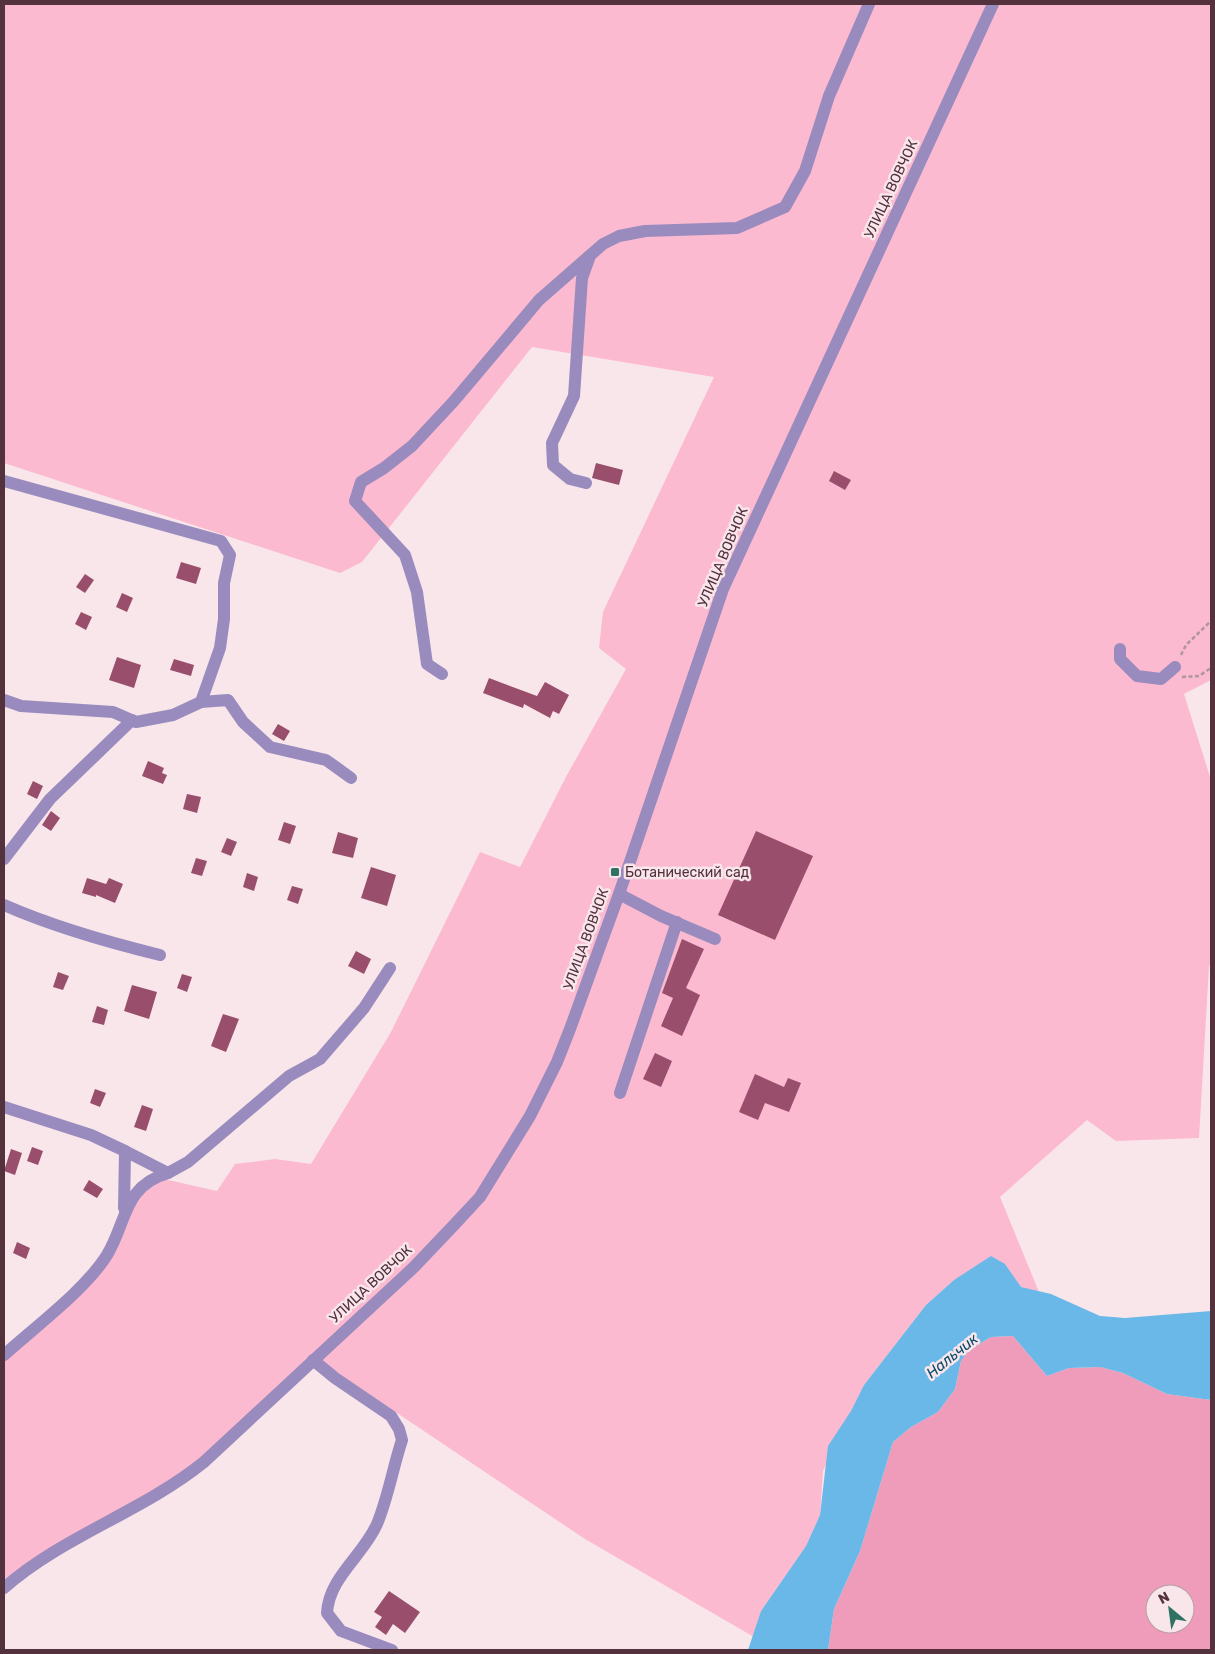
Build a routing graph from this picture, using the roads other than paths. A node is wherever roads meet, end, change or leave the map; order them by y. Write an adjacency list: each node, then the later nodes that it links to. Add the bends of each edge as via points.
1 (869, 4): 3 (street, via 829,96 805,171 785,207 737,228 645,231 619,236)
2 (993, 4): 14 (street, УЛИЦА ВОВЧОК, via 723,589)
3 (590, 256): 5 (street, via 582,278 574,396 552,443 553,465 570,479); 8 (street, via 539,300 412,446 360,482 355,500 405,555 417,592 426,664)
4 (4, 481): 10 (street, via 220,541 230,555 224,583 224,619 220,648)
5 (586, 483)
6 (1120, 649): 7 (street, via 1120,659 1137,676 1161,679)
7 (1175, 668)
8 (442, 674)
9 (4, 700): 11 (street, via 21,706 113,712)
10 (201, 702): 11 (street, via 173,715); 12 (street, via 228,700 243,722 270,747 326,760)
11 (132, 720): 13 (street, via 50,799)
12 (351, 778)
13 (4, 859)
14 (619, 894): 16 (street); 26 (street, УЛИЦА ВОВЧОК, via 557,1062 496,1174 480,1197 414,1267)
15 (4, 905): 18 (street, via 41,920)
16 (677, 922): 17 (street); 20 (street)
17 (715, 939)
18 (160, 956)
19 (390, 968): 23 (street, via 364,1008 320,1059 288,1076 188,1162)
20 (620, 1093)
21 (4, 1107): 22 (street, via 91,1135)
22 (125, 1151): 23 (street); 24 (street)
23 (168, 1173): 24 (street, via 155,1177 131,1198)
24 (123, 1218): 25 (street, via 108,1254 92,1276)
25 (4, 1355)
26 (313, 1360): 27 (street, УЛИЦА ВОВЧОК, via 184,1478 154,1498 66,1545); 28 (street, via 391,1416 402,1440 377,1524 338,1581 328,1599 327,1613 341,1631)
27 (4, 1588)
28 (392, 1650)

